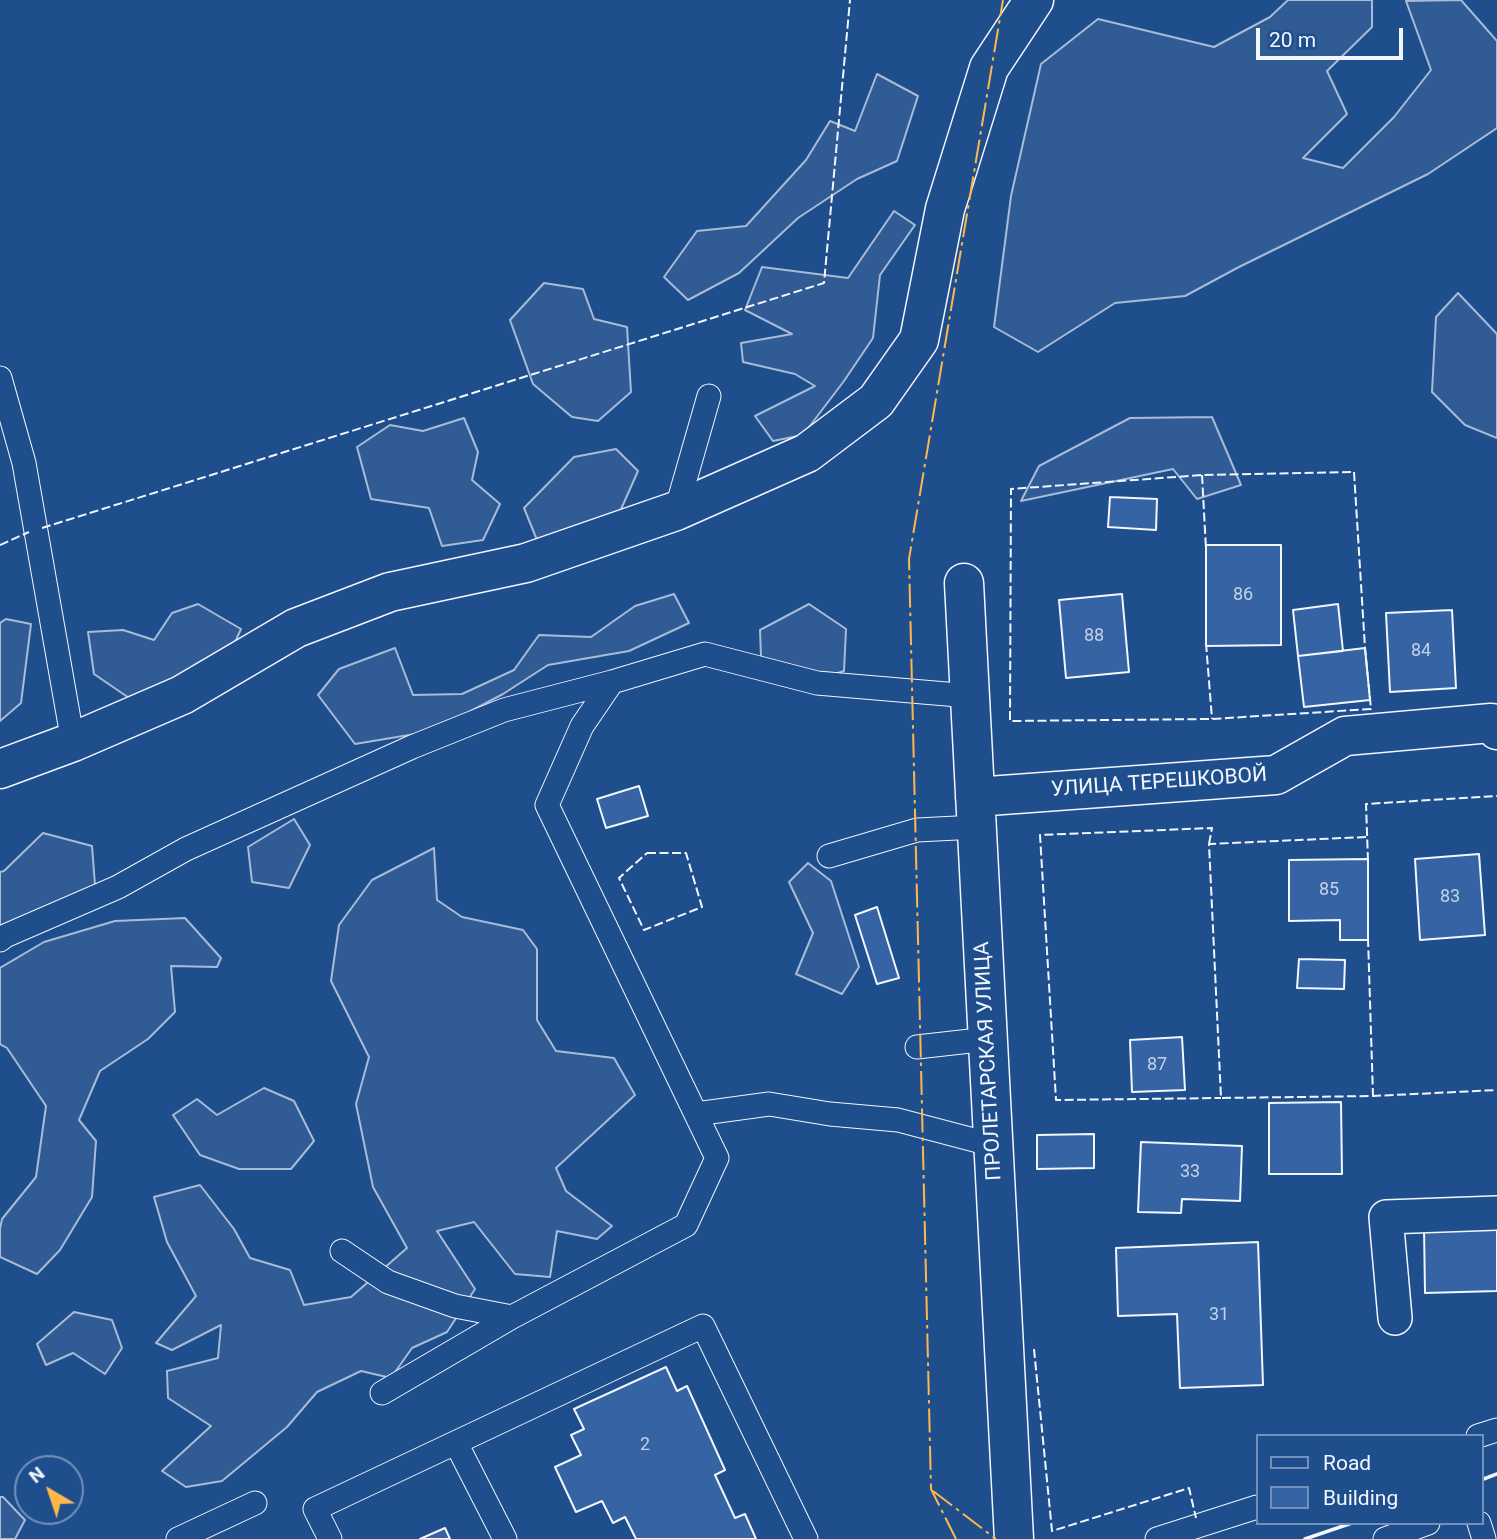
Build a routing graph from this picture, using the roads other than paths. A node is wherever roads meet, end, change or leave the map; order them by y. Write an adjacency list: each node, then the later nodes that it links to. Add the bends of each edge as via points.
1 (1034, 0): 4 (street, via 989,68 945,209 919,340 876,401 807,453)
2 (0, 378): 9 (lane, via 24,463)
3 (709, 396): 4 (lane)
4 (677, 511): 9 (street, via 526,563 390,592 319,619 183,695)
5 (964, 583): 7 (street, ПРОЛЕТАРСКАЯ УЛИЦА)
6 (612, 682): 7 (lane, via 705,654 817,683); 13 (lane, via 504,710 412,747 186,849 118,887); 16 (lane, via 582,726 547,805)
7 (970, 696): 11 (street, ПРОЛЕТАРСКАЯ УЛИЦА)
8 (1497, 730): 11 (street, УЛИЦА ТЕРЕШКОВОЙ, via 1492,723 1345,736 1276,775)
9 (73, 742): 10 (street)
10 (0, 769)
11 (976, 812): 12 (lane); 14 (street, ПРОЛЕТАРСКАЯ УЛИЦА)
12 (829, 856)
13 (0, 940)
14 (988, 1039): 15 (lane); 17 (street, ПРОЛЕТАРСКАЯ УЛИЦА)
15 (917, 1047)
16 (696, 1114): 17 (lane, via 769,1104 898,1120); 20 (lane, via 717,1158 686,1225)
17 (993, 1145): 31 (street, ПРОЛЕТАРСКАЯ УЛИЦА)
18 (1497, 1213): 21 (street, via 1385,1217)
19 (342, 1251): 20 (lane, via 388,1282 454,1306)
20 (512, 1317): 22 (lane)
21 (1395, 1318)
22 (382, 1393)
23 (456, 1443): 28 (lane, via 315,1509); 29 (lane); 30 (lane, via 703,1326)
24 (255, 1503): 27 (lane)
25 (1256, 1507): 32 (lane)
26 (1423, 1525): 33 (lane)
27 (178, 1539)
28 (330, 1539)
29 (505, 1539)
30 (806, 1539)
31 (1014, 1539)
32 (1157, 1539)
33 (1385, 1539)

